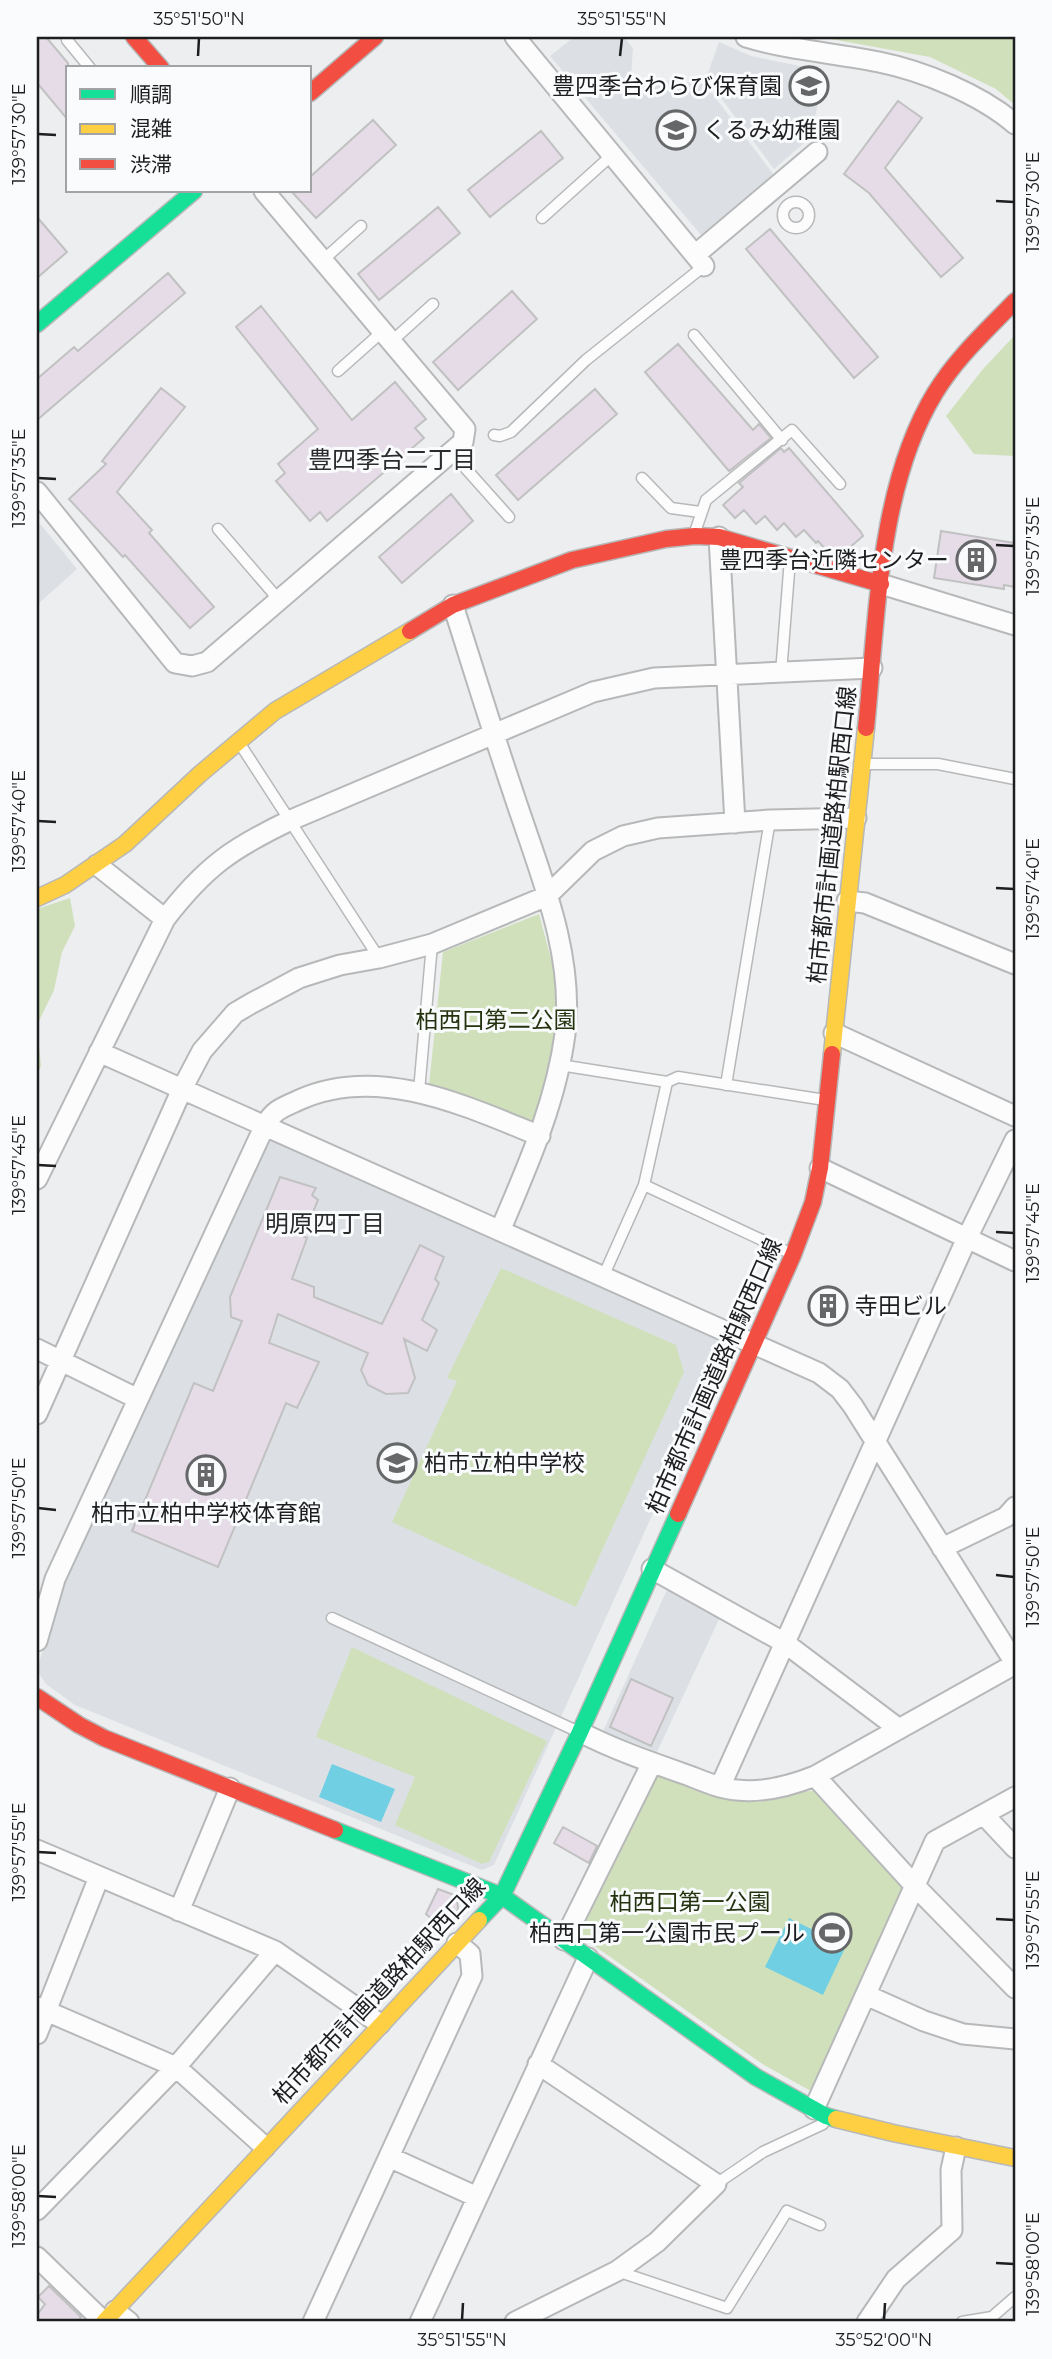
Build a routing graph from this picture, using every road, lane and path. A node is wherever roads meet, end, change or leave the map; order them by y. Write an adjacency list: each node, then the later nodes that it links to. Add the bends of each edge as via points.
1 (134, 37): 7 (street)
2 (376, 37): 8 (street)
3 (514, 37): 11 (street)
4 (746, 37): 9 (street, via 923,74 970,95)
5 (67, 40): 6 (lane)
6 (88, 66)
7 (158, 66)
8 (312, 91)
9 (1015, 124)
10 (817, 152): 12 (street)
11 (612, 155): 16 (lane); 19 (street)
12 (774, 189): 15 (lane); 19 (street)
13 (193, 192): 22 (street)
14 (265, 192): 18 (street)
15 (787, 205)
16 (542, 218)
17 (361, 226): 18 (lane)
18 (323, 260): 24 (street)
19 (700, 261): 26 (lane, via 510,432)
20 (1015, 301): 38 (street, 柏市都市計画道路柏駅西口線, via 961,358 935,393 917,429 894,491)
21 (433, 304): 24 (lane)
22 (37, 324)
23 (694, 335): 27 (lane)
24 (388, 336): 25 (lane); 28 (street, via 465,429 463,442)
25 (338, 371)
26 (494, 435)
27 (782, 440): 30 (lane, via 792,430); 32 (lane, via 706,500)
28 (451, 452): 33 (lane); 39 (street)
29 (642, 478): 32 (lane, via 671,508)
30 (840, 484)
31 (37, 492): 39 (street, via 175,663 192,666 207,662)
32 (701, 512): 35 (lane)
33 (509, 517)
34 (218, 529): 39 (lane)
35 (695, 536): 36 (street); 40 (street, via 572,560)
36 (719, 537): 37 (street); 44 (street)
37 (790, 558): 38 (street); 43 (lane)
38 (881, 584): 41 (street); 42 (street, 柏市都市計画道路柏駅西口線)
39 (279, 600)
40 (453, 605): 45 (street); 46 (street, via 275,710)
41 (1015, 625)
42 (872, 668): 43 (street); 47 (street, 柏市都市計画道路柏駅西口線)
43 (781, 673): 44 (street)
44 (725, 676): 45 (street, via 654,678 593,692); 52 (street)
45 (493, 734): 50 (street); 54 (street)
46 (239, 742): 50 (lane); 53 (street)
47 (862, 764): 48 (lane, via 937,764); 49 (street, 柏市都市計画道路柏駅西口線)
48 (1015, 779)
49 (856, 818): 51 (street); 56 (street, 柏市都市計画道路柏駅西口線)
50 (291, 820): 57 (street, via 246,842 210,867); 59 (lane)
51 (770, 820): 52 (street); 65 (lane)
52 (735, 823): 54 (street, via 658,828 623,836 593,851)
53 (97, 865): 55 (street); 57 (street)
54 (547, 895): 58 (street); 63 (street, via 567,992)
55 (37, 898)
56 (847, 901): 60 (street, via 865,904); 61 (street, 柏市都市計画道路柏駅西口線)
57 (165, 919): 62 (street)
58 (432, 944): 59 (street); 67 (lane)
59 (379, 958): 66 (street, via 299,978 235,1013 202,1051)
60 (1015, 964)
61 (834, 1033): 68 (street, 柏市都市計画道路柏駅西口線); 69 (street)
62 (99, 1052): 66 (street); 74 (street)
63 (560, 1065): 64 (lane); 71 (street)
64 (667, 1082): 65 (lane, via 678,1077); 75 (lane)
65 (726, 1085): 68 (lane)
66 (183, 1087): 70 (street); 83 (street)
67 (419, 1091): 70 (street, via 353,1087 311,1094 274,1112); 71 (street)
68 (827, 1101): 73 (street, 柏市都市計画道路柏駅西口線)
69 (1015, 1116)
70 (265, 1125): 76 (street); 84 (street)
71 (540, 1136): 76 (street)
72 (1015, 1140): 77 (street)
73 (820, 1168): 77 (street); 78 (street, 柏市都市計画道路柏駅西口線)
74 (37, 1179)
75 (644, 1185): 78 (lane); 80 (lane)
76 (500, 1231): 80 (street)
77 (967, 1238): 79 (street); 86 (street)
78 (793, 1255): 81 (street, 柏市都市計画道路柏駅西口線)
79 (1015, 1261)
80 (603, 1276): 81 (street)
81 (754, 1343): 86 (street, via 819,1373 840,1389); 89 (street, 柏市都市計画道路柏駅西口線)
82 (37, 1349): 83 (street)
83 (61, 1360): 84 (street); 85 (street)
84 (138, 1399): 91 (street, via 55,1579)
85 (37, 1415)
86 (875, 1442): 88 (street); 92 (street)
87 (1015, 1507): 88 (street, via 1006,1517)
88 (942, 1548): 93 (street)
89 (652, 1569): 92 (street); 96 (street, 柏市都市計画道路柏駅西口線)
90 (332, 1618): 96 (lane)
91 (37, 1641)
92 (785, 1643): 95 (street); 99 (street)
93 (1015, 1664): 95 (street)
94 (37, 1697): 100 (street, via 104,1738)
95 (899, 1728): 98 (street)
96 (580, 1732): 97 (street); 107 (street, 柏市都市計画道路柏駅西口線)
97 (652, 1763): 99 (street); 109 (street)
98 (815, 1776): 99 (street, via 755,1791); 106 (street)
99 (719, 1787)
100 (230, 1788): 107 (street); 108 (street)
101 (1015, 1797): 102 (street)
102 (984, 1815): 103 (street); 106 (street, via 935,1841)
103 (1015, 1848)
104 (37, 1850): 105 (street)
105 (99, 1877): 108 (street); 115 (street)
106 (915, 1885): 113 (street); 114 (street)
107 (502, 1896): 109 (street); 110 (street, 柏市都市計画道路柏駅西口線)
108 (179, 1911): 111 (street)
109 (564, 1940): 112 (street)
110 (457, 1942): 116 (street, 柏市都市計画道路柏駅西口線); 124 (street, via 470,1954 472,1976)
111 (275, 1951): 116 (street); 120 (street)
112 (588, 1958): 119 (street); 121 (street, via 756,2077)
113 (1015, 1988)
114 (866, 1995): 118 (street, via 963,2034); 121 (street)
115 (41, 2009): 117 (street); 120 (street)
116 (380, 2024): 122 (street, 柏市都市計画道路柏駅西口線)
117 (37, 2034)
118 (1015, 2039)
119 (538, 2064): 126 (street); 127 (street)
120 (176, 2067): 122 (street); 128 (street)
121 (820, 2112): 123 (street); 126 (lane, via 823,2124 763,2152)
122 (265, 2147): 133 (street, 柏市都市計画道路柏駅西口線)
123 (956, 2147): 125 (street); 137 (street, via 951,2170 952,2230 896,2279)
124 (389, 2157): 127 (street); 134 (street)
125 (1015, 2158)
126 (716, 2183): 131 (street, via 657,2242)
127 (477, 2197): 135 (street)
128 (37, 2210)
129 (820, 2225): 131 (lane, via 787,2211 727,2308)
130 (37, 2257): 133 (street)
131 (617, 2271): 136 (street)
132 (1015, 2298): 138 (lane, via 992,2317)
133 (113, 2319)
134 (313, 2322)
135 (420, 2322)
136 (515, 2322)
137 (867, 2322)
138 (962, 2322)

